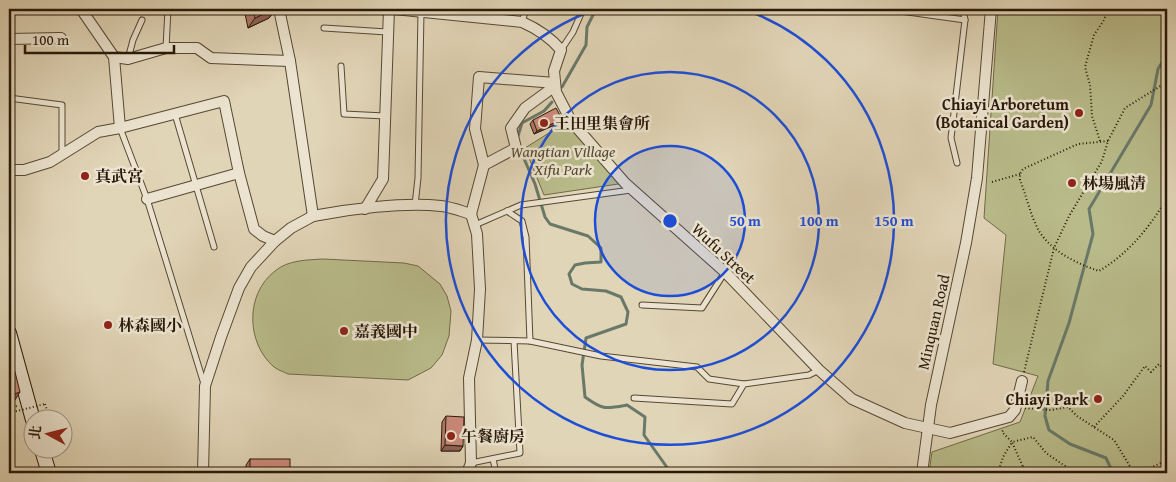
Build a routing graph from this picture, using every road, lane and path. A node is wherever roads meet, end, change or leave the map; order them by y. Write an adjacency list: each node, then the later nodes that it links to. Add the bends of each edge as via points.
1 (81, 9): 24 (street)
2 (168, 9): 22 (lane)
3 (280, 9): 26 (street)
4 (389, 9): 19 (street)
5 (394, 9): 13 (street)
6 (497, 9): 15 (lane)
7 (526, 9): 17 (lane)
8 (583, 9): 23 (lane)
9 (886, 9): 16 (lane)
10 (963, 9): 16 (lane)
11 (991, 9): 75 (street, Minquan Road, via 977,178 930,405)
12 (1108, 9): 34 (path, via 1094,35 1085,67 1092,116)
13 (421, 12): 15 (street); 47 (lane)
14 (142, 20): 25 (lane)
15 (496, 20): 17 (street)
16 (965, 20): 37 (lane, via 951,138)
17 (522, 22): 23 (street, via 551,38)
18 (324, 28): 19 (lane)
19 (387, 32): 32 (street)
20 (60, 38): 21 (street)
21 (9, 39)
22 (166, 48): 25 (street); 26 (street, via 197,48 211,58)
23 (561, 50): 29 (street, via 554,71)
24 (114, 57): 25 (street); 33 (street)
25 (128, 59)
26 (290, 61): 51 (street)
27 (342, 66): 32 (lane, via 344,114)
28 (1167, 82): 35 (path, via 1125,108)
29 (555, 84): 38 (street, via 525,108 511,128 516,148); 38 (street, via 479,77 475,129); 44 (street, Wufu Street, via 571,121)
30 (9, 98): 36 (lane, via 62,105)
31 (175, 114): 33 (street); 40 (street, via 224,101); 43 (lane)
32 (385, 116): 48 (street, via 383,179)
33 (120, 128): 36 (street, via 98,132); 46 (lane)
34 (1100, 141): 35 (path); 41 (path, via 1078,144 1023,169)
35 (1108, 141): 55 (path, via 1102,161)
36 (62, 155): 39 (street, via 24,170)
37 (957, 163)
38 (484, 164): 50 (street)
39 (9, 170)
40 (239, 173): 43 (street); 53 (street, via 254,229)
41 (1020, 174): 42 (path); 55 (path, via 1038,229)
42 (992, 182)
43 (197, 185): 46 (street); 54 (lane)
44 (631, 190): 49 (lane, via 521,205); 56 (street, Wufu Street)
45 (1167, 198): 55 (path, via 1143,234 1114,262 1099,271)
46 (147, 199): 66 (lane)
47 (415, 206): 48 (street); 50 (street, via 440,206)
48 (365, 209): 51 (street)
49 (507, 211): 52 (lane); 61 (lane, via 522,221 526,237)
50 (471, 214): 52 (street)
51 (312, 216): 53 (street)
52 (474, 225): 59 (street, via 480,289)
53 (275, 241): 66 (street, via 251,267 239,288)
54 (214, 247)
55 (1054, 248): 64 (path)
56 (726, 272): 57 (lane, via 702,308); 62 (street, Wufu Street)
57 (642, 305)
58 (9, 333): 70 (main road)
59 (478, 340): 60 (lane); 80 (street, via 469,378)
60 (514, 341): 61 (lane); 77 (lane, via 520,454)
61 (530, 341): 65 (lane, via 588,354 698,366 709,379)
62 (819, 370): 65 (lane, via 808,375); 75 (street, Wufu Street, via 852,399 905,423)
63 (1167, 374): 74 (path, via 1159,364 1151,372 1145,366)
64 (1022, 381): 72 (street)
65 (744, 384): 67 (lane, via 732,404)
66 (205, 386): 84 (street)
67 (634, 398)
68 (15, 406): 69 (path)
69 (9, 408)
70 (31, 410)
71 (47, 410): 73 (path, bridge, via 45,404)
72 (1015, 410): 74 (path, via 1068,407); 75 (street, Wufu Street, via 1001,420 950,432); 76 (path, via 1002,432)
73 (9, 413)
74 (1094, 427): 92 (path, via 1114,440)
75 (929, 429): 87 (street, Minquan Road)
76 (1012, 442): 81 (path); 88 (path); 91 (path, via 1033,437 1046,453 1065,466)
77 (493, 459): 80 (lane); 86 (lane)
78 (45, 460): 83 (main road)
79 (1167, 460): 82 (path)
80 (471, 463): 85 (street)
81 (1023, 467): 89 (path); 90 (path)
82 (1146, 472): 93 (path)
83 (49, 473)
84 (204, 473)
85 (467, 473)
86 (496, 473)
87 (922, 473)
88 (998, 473)
89 (1023, 473)
90 (1035, 473)
91 (1068, 473)
92 (1134, 473)
93 (1140, 473)

